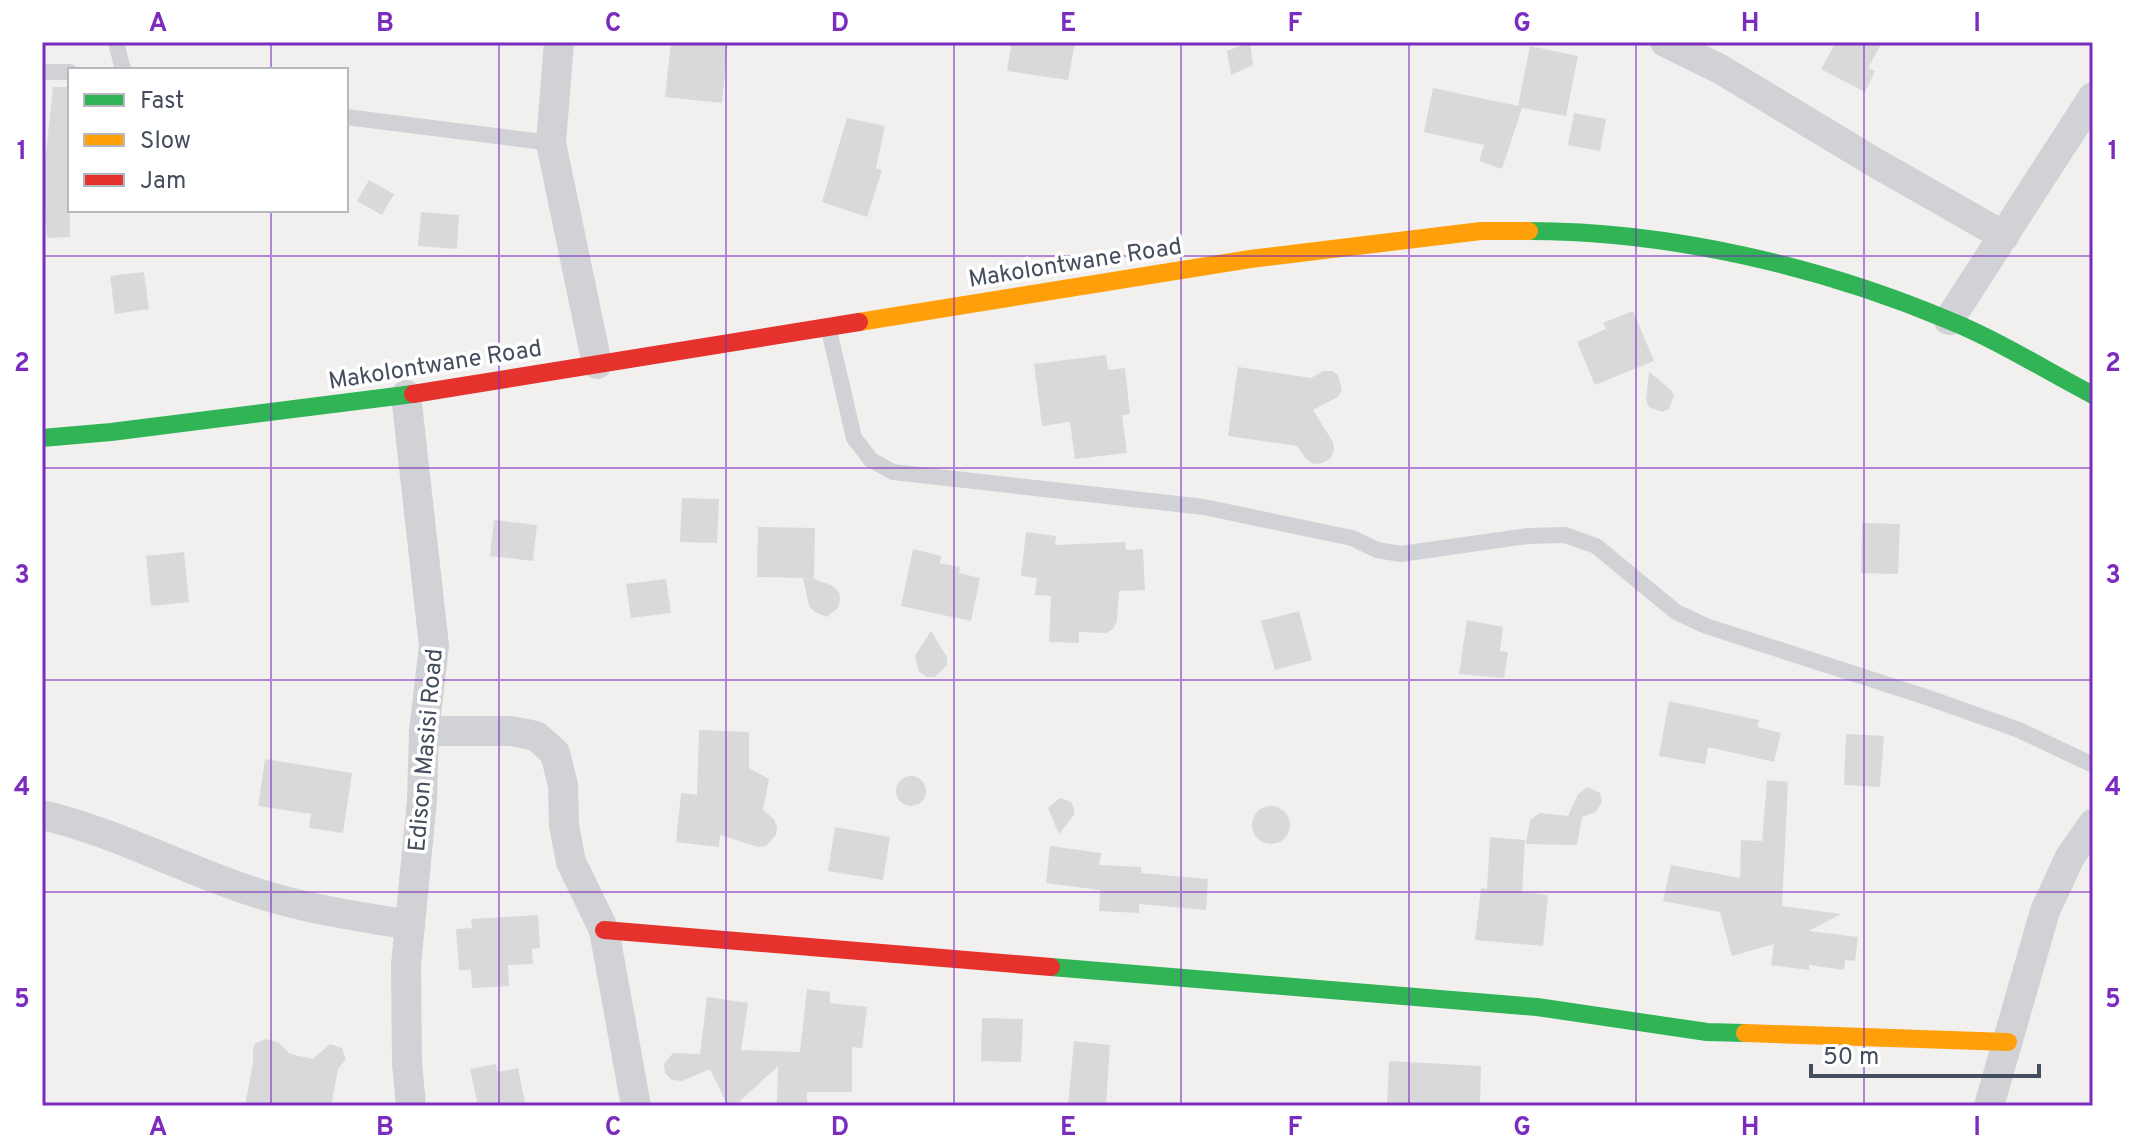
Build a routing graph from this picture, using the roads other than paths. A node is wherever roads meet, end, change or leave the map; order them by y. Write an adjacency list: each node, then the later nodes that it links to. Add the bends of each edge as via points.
1 (116, 42): 5 (lane)
2 (559, 42): 10 (street)
3 (1665, 42): 4 (street)
4 (1717, 55): 11 (street, via 1874,162)
5 (122, 68)
6 (42, 72): 7 (lane)
7 (68, 72)
8 (2093, 97): 11 (street)
9 (348, 117): 10 (lane)
10 (551, 143): 14 (street)
11 (2004, 236): 12 (street)
12 (1949, 320): 13 (main road, Makolontwane Road, via 1828,277 1737,255 1567,231 1481,231 1250,259); 16 (main road, Makolontwane Road)
13 (829, 327): 14 (main road, Makolontwane Road); 19 (lane, via 854,438 871,460 893,472 1204,507 1352,538 1401,554 1565,535 1596,546 1676,612 1706,626 2006,725)
14 (597, 364): 15 (main road, Makolontwane Road)
15 (406, 395): 17 (main road, Makolontwane Road); 18 (street, Edison Masisi Road, via 434,646)
16 (2093, 395)
17 (42, 438)
18 (424, 731): 22 (street, Edison Masisi Road); 23 (street, via 511,731 536,736 555,753 571,862)
19 (2093, 765)
20 (42, 815): 22 (street, via 101,831 253,892 312,909)
21 (2093, 824): 24 (street, via 2070,857 2045,911)
22 (410, 925): 25 (street, Edison Masisi Road, via 406,1007)
23 (604, 930): 24 (main road, via 1537,1007 1707,1032); 26 (street)
24 (2008, 1042): 27 (street)
25 (411, 1106)
26 (636, 1106)
27 (1989, 1106)

